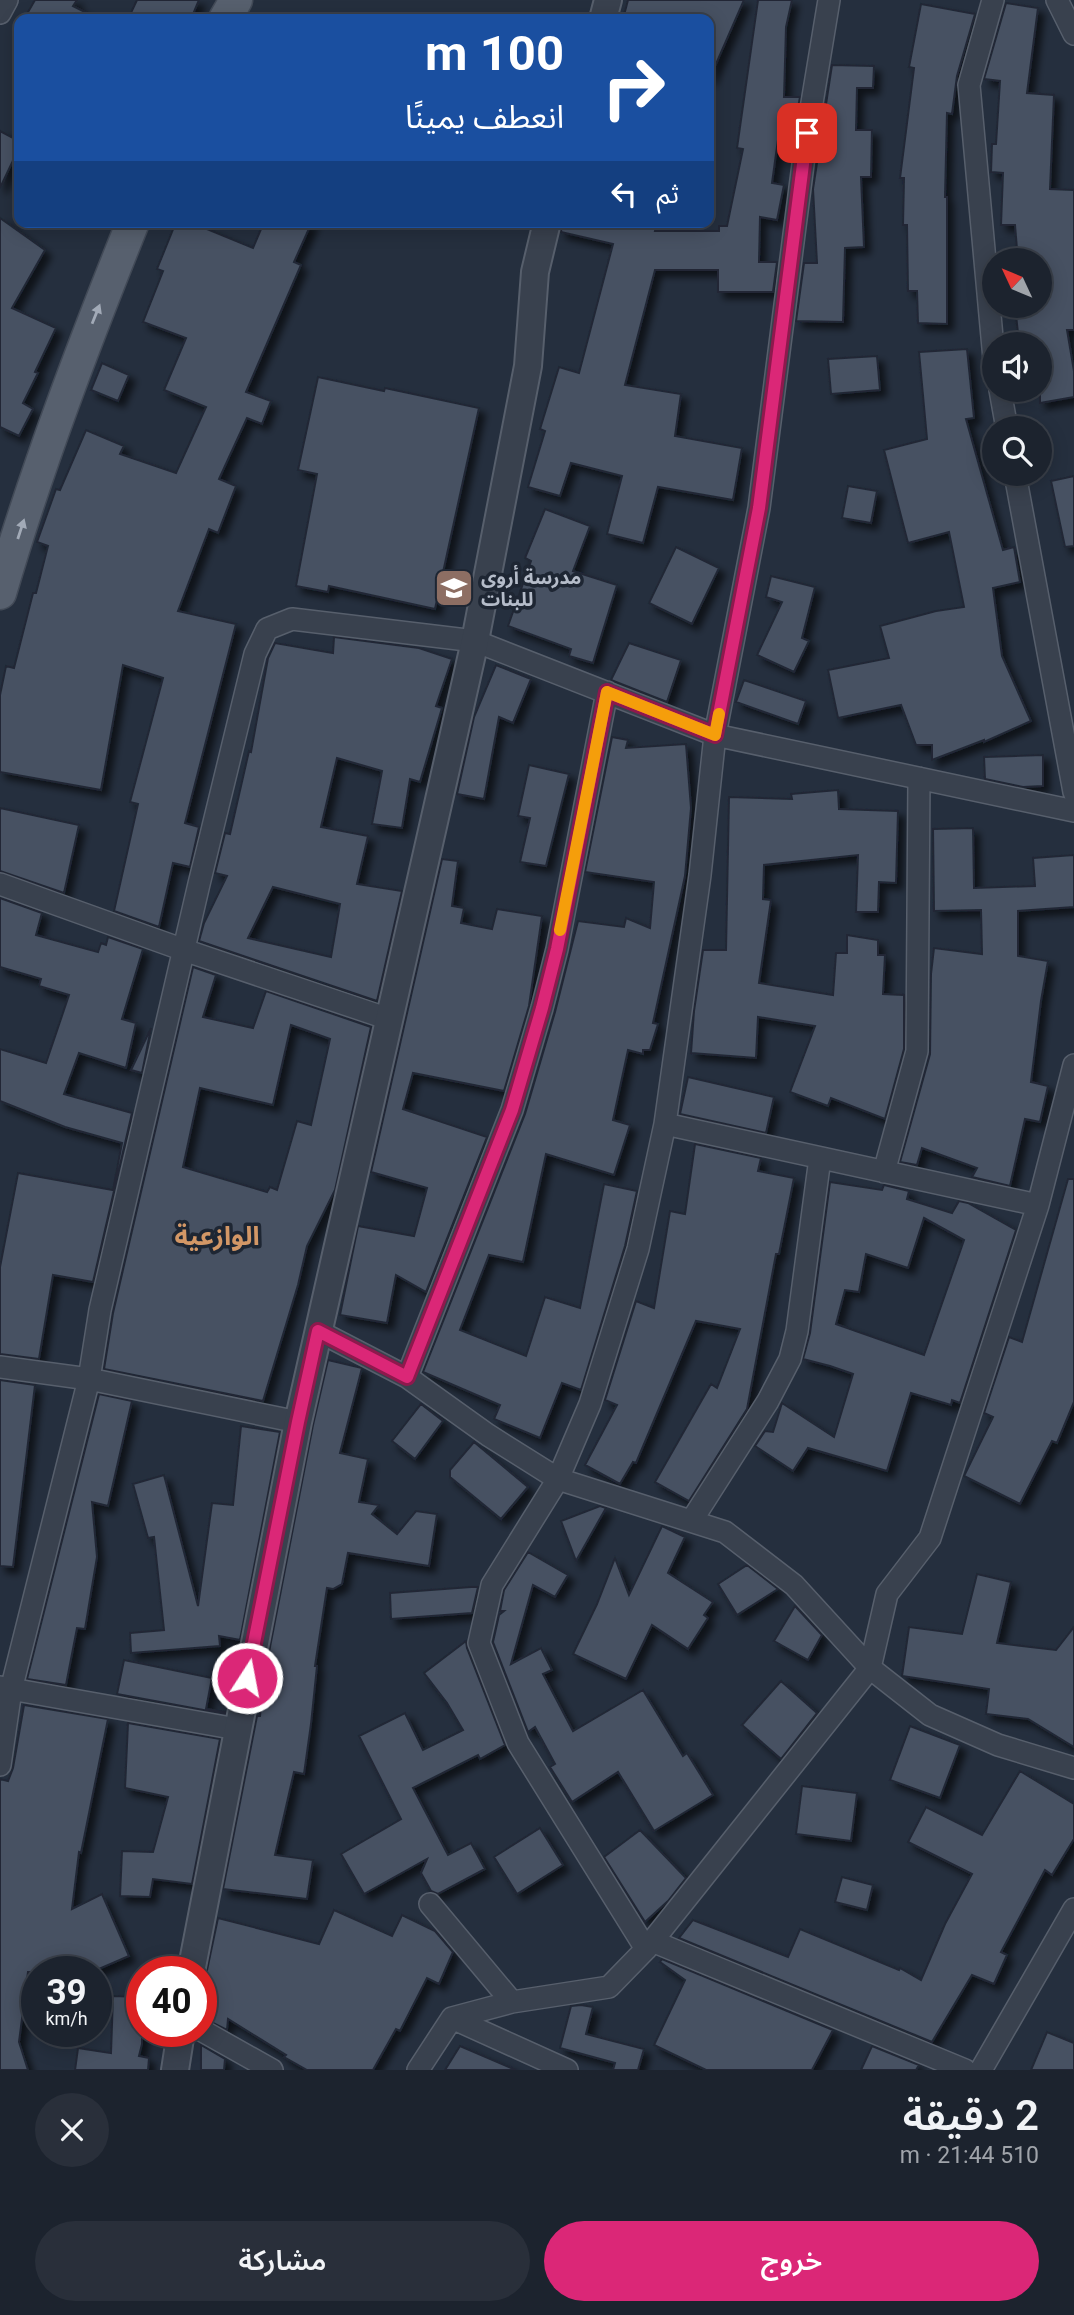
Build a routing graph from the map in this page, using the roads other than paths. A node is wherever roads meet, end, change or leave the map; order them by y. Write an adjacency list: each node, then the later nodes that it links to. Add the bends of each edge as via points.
1 (7, 0): 5 (street)
2 (830, 0): 14 (street, via 807,133 759,508)
3 (993, 0): 9 (street, via 969,85)
4 (1057, 0): 6 (street)
5 (0, 13)
6 (1074, 34)
7 (131, 228): 11 (main road, one-way to 7, via 45,456)
8 (546, 228): 12 (street, via 535,272 528,366)
9 (992, 332)
10 (1017, 486): 16 (street)
11 (0, 593)
12 (475, 640): 13 (street); 19 (street, via 292,619 267,629 255,654); 20 (street)
13 (607, 692): 14 (street); 28 (street, via 557,949 538,1021 512,1110)
14 (715, 735): 15 (street); 22 (street)
15 (919, 778): 17 (street); 24 (street, via 917,1051)
16 (1074, 792)
17 (1074, 811)
18 (0, 884): 19 (street)
19 (184, 950): 20 (street); 29 (street, via 100,1310)
20 (389, 1019): 26 (street)
21 (1074, 1065): 25 (street)
22 (665, 1124): 23 (street); 31 (street, via 638,1249 590,1404)
23 (820, 1158): 24 (street); 32 (street, via 790,1359)
24 (884, 1172): 25 (street)
25 (1038, 1205): 33 (street, via 930,1538 887,1594)
26 (318, 1331): 28 (street); 30 (street)
27 (0, 1367): 29 (street)
28 (407, 1377): 31 (street)
29 (89, 1379): 30 (street); 34 (street)
30 (298, 1422): 35 (street)
31 (558, 1479): 32 (street); 40 (street, via 492,1586 479,1643 518,1743)
32 (692, 1520): 33 (street, via 726,1532 794,1586)
33 (870, 1668): 37 (street, via 930,1715 998,1745); 40 (street)
34 (5, 1688): 35 (street); 36 (street)
35 (237, 1729): 41 (street)
36 (0, 1765)
37 (1074, 1768)
38 (430, 1904): 42 (street)
39 (1074, 1909): 51 (street)
40 (649, 1945): 42 (street, via 609,1987); 50 (street)
41 (194, 1956)
42 (512, 2002): 43 (street)
43 (452, 2018): 48 (street); 49 (street)
44 (217, 2039): 47 (street)
45 (179, 2047): 46 (street)
46 (175, 2070)
47 (272, 2070)
48 (418, 2070)
49 (567, 2070)
50 (965, 2070)
51 (981, 2070)

